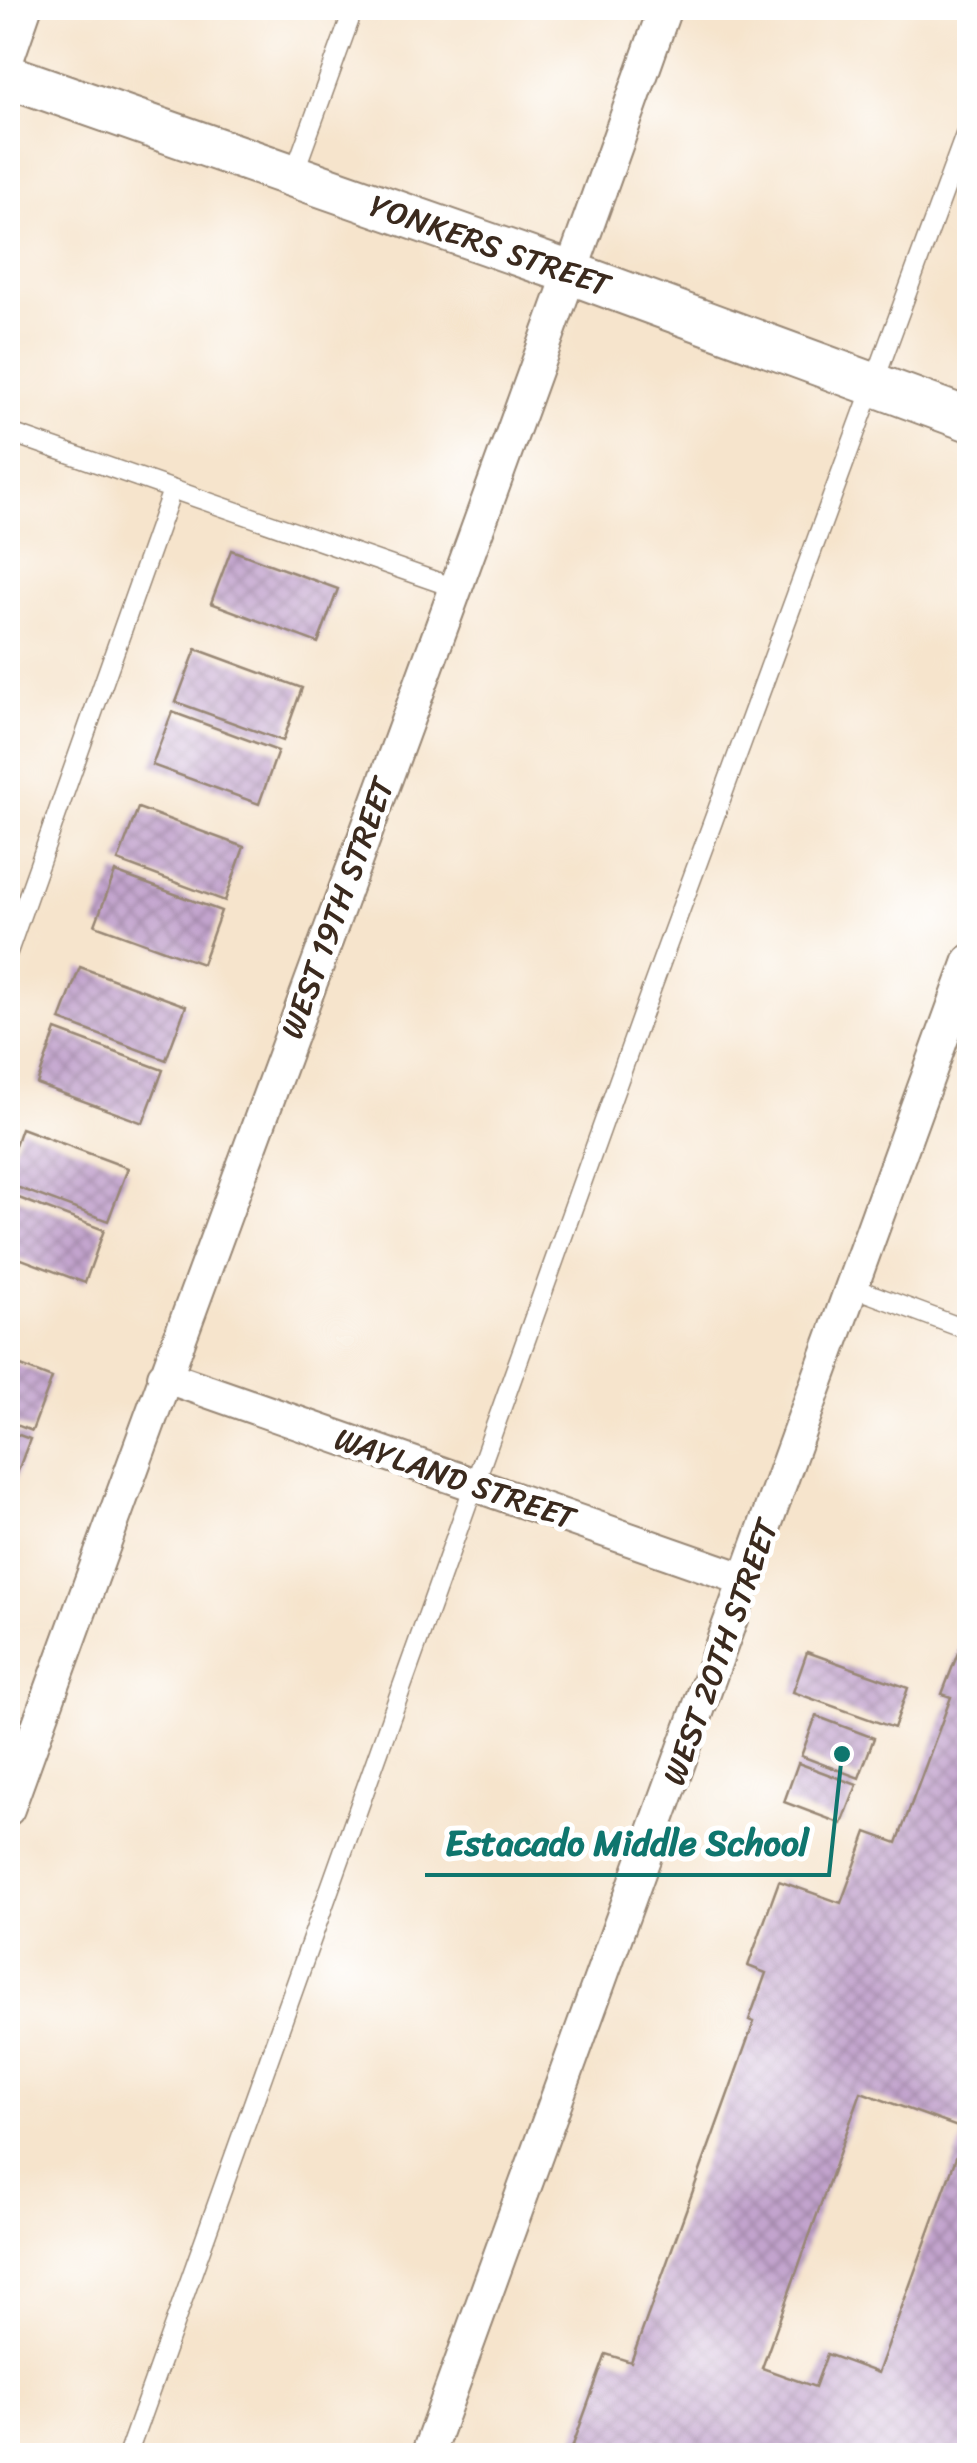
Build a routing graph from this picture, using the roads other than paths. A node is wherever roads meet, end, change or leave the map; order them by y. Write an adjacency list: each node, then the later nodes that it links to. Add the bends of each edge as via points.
1 (25, 8): 4 (street)
2 (354, 8): 7 (lane)
3 (666, 8): 8 (street, WEST 19TH STREET)
4 (8, 56)
5 (8, 76): 7 (street, YONKERS STREET)
6 (970, 121): 9 (lane)
7 (294, 176): 8 (street, YONKERS STREET)
8 (571, 273): 9 (street, YONKERS STREET); 13 (street, WEST 19TH STREET)
9 (874, 384): 10 (street, YONKERS STREET); 19 (lane)
10 (970, 420)
11 (8, 432): 12 (lane)
12 (172, 490): 13 (lane); 14 (lane)
13 (455, 588): 18 (street, WEST 19TH STREET)
14 (8, 952)
15 (970, 961): 16 (street, WEST 20TH STREET)
16 (852, 1287): 17 (lane); 20 (street, WEST 20TH STREET)
17 (970, 1331)
18 (164, 1376): 19 (street, WAYLAND STREET); 21 (street, WEST 19TH STREET)
19 (474, 1484): 20 (street, WAYLAND STREET); 22 (lane)
20 (746, 1580): 23 (street, WEST 20TH STREET)
21 (8, 1809)
22 (127, 2456)
23 (428, 2456)

